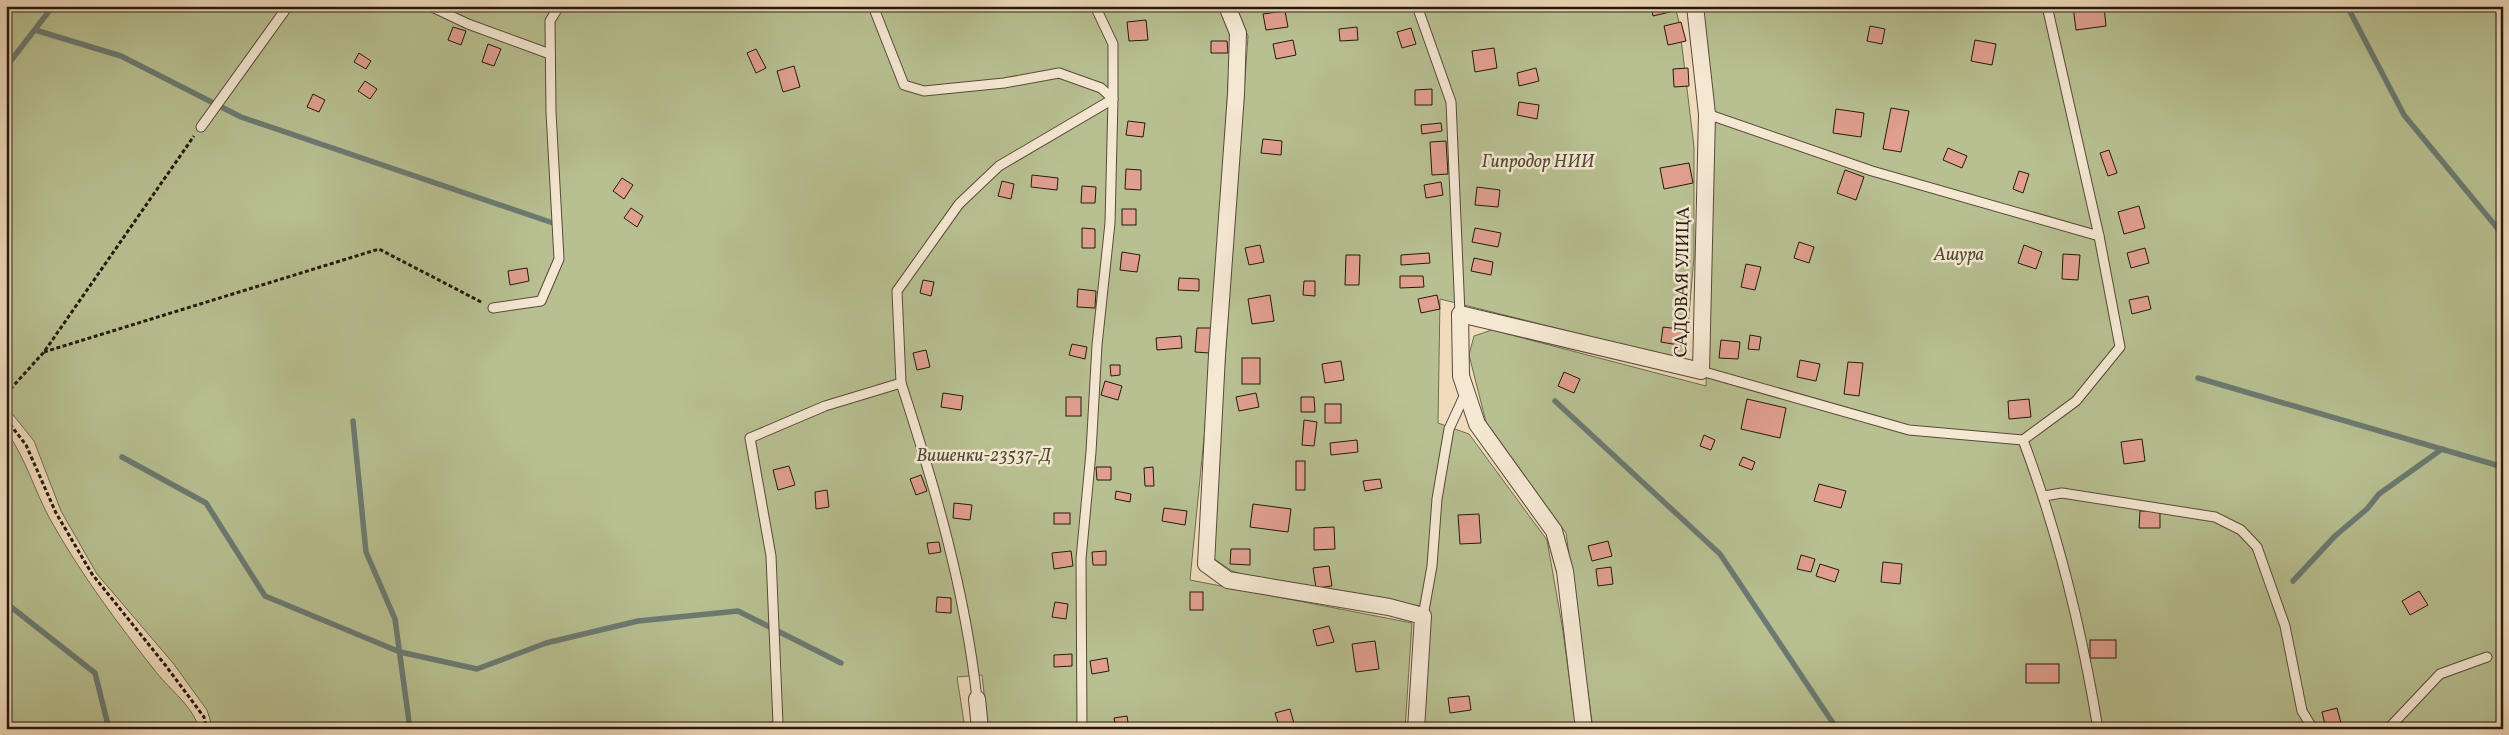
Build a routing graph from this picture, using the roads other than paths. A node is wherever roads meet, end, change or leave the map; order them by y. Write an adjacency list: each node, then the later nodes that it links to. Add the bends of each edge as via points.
1 (288, 6): 13 (lane)
2 (430, 6): 10 (lane, via 468,24)
3 (559, 6): 10 (lane, via 550,21)
4 (872, 6): 11 (lane, via 904,85 924,91 1004,83 1059,73 1101,88)
5 (1095, 6): 11 (lane, via 1113,44)
6 (1227, 6): 22 (street, via 1238,33 1236,94 1206,564 1228,580)
7 (1417, 6): 16 (lane, via 1451,102)
8 (1695, 6): 12 (street, САДОВАЯ УЛИЦА)
9 (2047, 6): 14 (lane)
10 (550, 54): 15 (lane, via 559,259 542,301)
11 (1113, 99): 18 (lane, via 1000,166 959,204 897,291); 28 (lane, via 1110,223 1081,559)
12 (1707, 114): 14 (lane, via 1872,171); 17 (street, САДОВАЯ УЛИЦА)
13 (201, 127)
14 (2099, 236): 20 (lane, via 2120,347 2076,401)
15 (493, 308)
16 (1460, 314): 17 (street, САДОВАЯ УЛИЦА); 19 (street, via 1461,376)
17 (1701, 371): 20 (lane, via 1908,430)
18 (901, 383): 24 (lane, via 953,558 972,648); 25 (lane, via 826,406 750,438 771,556)
19 (1466, 392): 22 (lane, via 1449,429); 30 (street, via 1478,424 1554,532 1565,570)
20 (2023, 440): 21 (lane)
21 (2044, 496): 31 (lane, via 2088,666); 32 (lane, via 2062,493 2215,517 2241,530 2257,547 2285,626 2302,711)
22 (1423, 616): 29 (street)
23 (2487, 657): 33 (lane, via 2440,674)
24 (977, 699): 27 (street)
25 (778, 726): 26 (lane)
26 (770, 729)
27 (980, 729)
28 (1082, 729)
29 (1416, 729)
30 (1584, 729)
31 (2098, 729)
32 (2313, 729)
33 (2388, 729)

